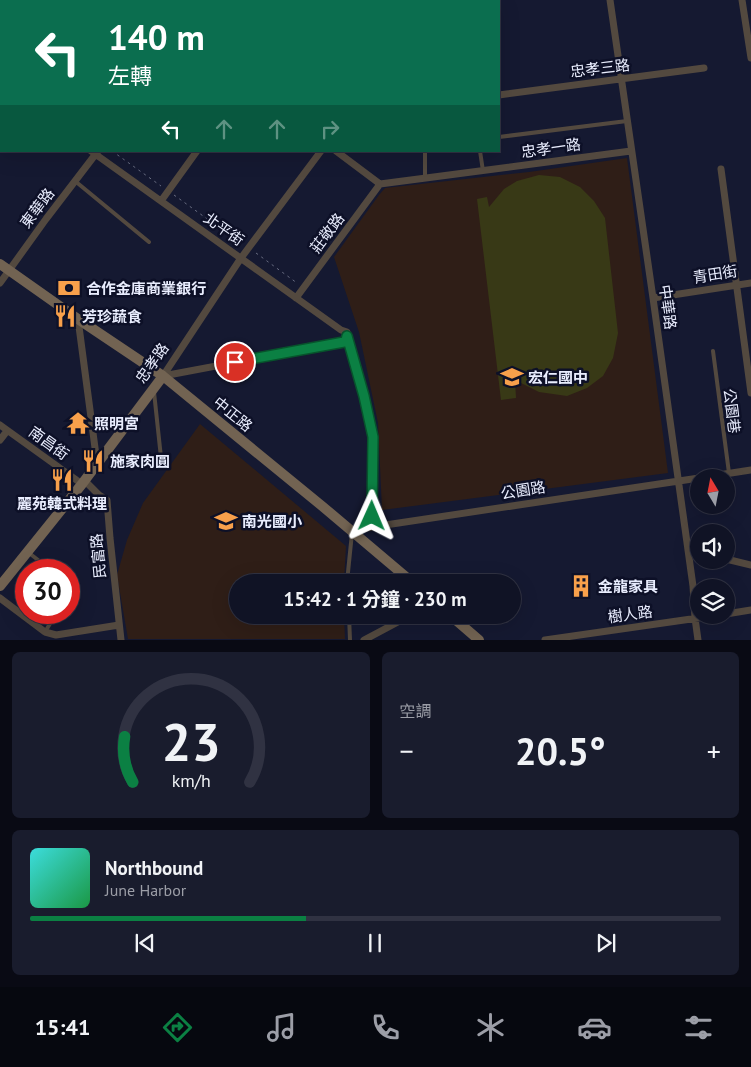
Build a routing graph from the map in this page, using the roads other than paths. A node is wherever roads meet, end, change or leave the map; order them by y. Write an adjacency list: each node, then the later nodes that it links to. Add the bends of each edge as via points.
1 (610, 0): 5 (street, 中華路)
2 (742, 0): 3 (street)
3 (751, 58)
4 (704, 68): 5 (street, 忠孝三路)
5 (622, 79): 6 (street, 忠孝三路); 7 (street, 中華路)
6 (500, 94)
7 (627, 121): 8 (lane); 9 (street, 中華路)
8 (500, 137)
9 (631, 151): 17 (street, 忠孝一路); 30 (street, 中華路)
10 (95, 152): 19 (street, 東華路); 21 (street, 北平街)
11 (196, 152): 21 (street)
12 (320, 152): 23 (street, 忠孝路)
13 (337, 152): 20 (street)
14 (425, 152): 18 (lane)
15 (480, 152): 17 (lane)
16 (721, 169): 28 (street)
17 (483, 171): 18 (street, 忠孝一路)
18 (425, 178): 20 (street, 忠孝一路)
19 (75, 182): 22 (lane); 25 (street, 東華路)
20 (380, 184): 29 (street, 莊敬路)
21 (161, 202): 23 (street, 北平街)
22 (149, 242)
23 (242, 258): 29 (street, 北平街); 35 (street, 忠孝路)
24 (0, 264): 25 (main road, 中正路)
25 (9, 271): 26 (street, 東華路); 31 (main road, 中正路)
26 (0, 283)
27 (751, 283): 28 (street, 青田街)
28 (737, 285): 30 (street, 青田街); 34 (street)
29 (296, 298): 32 (street, 北平街, via 347,332)
30 (653, 298): 47 (street, 中華路)
31 (78, 319): 35 (main road, 中正路); 41 (street)
32 (347, 336): 35 (street, via 344,342); 49 (street, via 373,437)
33 (714, 352): 43 (lane, 公園巷)
34 (749, 371): 37 (street)
35 (163, 376): 36 (main road, 忠孝路); 50 (main road, 中正路)
36 (154, 388): 41 (main road, 忠孝路); 42 (lane)
37 (751, 393)
38 (0, 425): 39 (street, 南昌街)
39 (7, 431): 40 (street); 48 (street, 南昌街)
40 (0, 440)
41 (97, 462): 48 (main road, 忠孝路)
42 (162, 467)
43 (728, 469)
44 (751, 470): 45 (street, 公園路)
45 (735, 472)
46 (690, 479): 47 (street, 公園路)
47 (678, 481): 49 (street, 公園路); 51 (street, 中華路)
48 (83, 482): 52 (main road, 忠孝路); 69 (street, 民富路, via 107,500)
49 (372, 527): 50 (street, 公園路)
50 (352, 531): 56 (lane); 57 (main road, 中正路)
51 (688, 550): 58 (street, 中華路)
52 (28, 551): 53 (lane); 59 (main road, 忠孝路)
53 (38, 559)
54 (735, 561): 55 (street)
55 (751, 565)
56 (349, 574)
57 (403, 574)
58 (692, 579)
59 (0, 586)
60 (0, 598): 70 (street)
61 (751, 610): 62 (street)
62 (735, 613)
63 (690, 619): 71 (street, 樹人路)
64 (50, 624): 70 (lane)
65 (349, 624): 73 (lane)
66 (395, 624): 74 (street)
67 (460, 624): 75 (main road)
68 (696, 624): 77 (street, 中華路)
69 (119, 625): 70 (street, via 56,635); 72 (street, 民富路)
70 (45, 632)
71 (581, 637): 76 (street, 樹人路)
72 (121, 640)
73 (350, 640)
74 (364, 640)
75 (479, 640)
76 (545, 640)
77 (698, 640)

